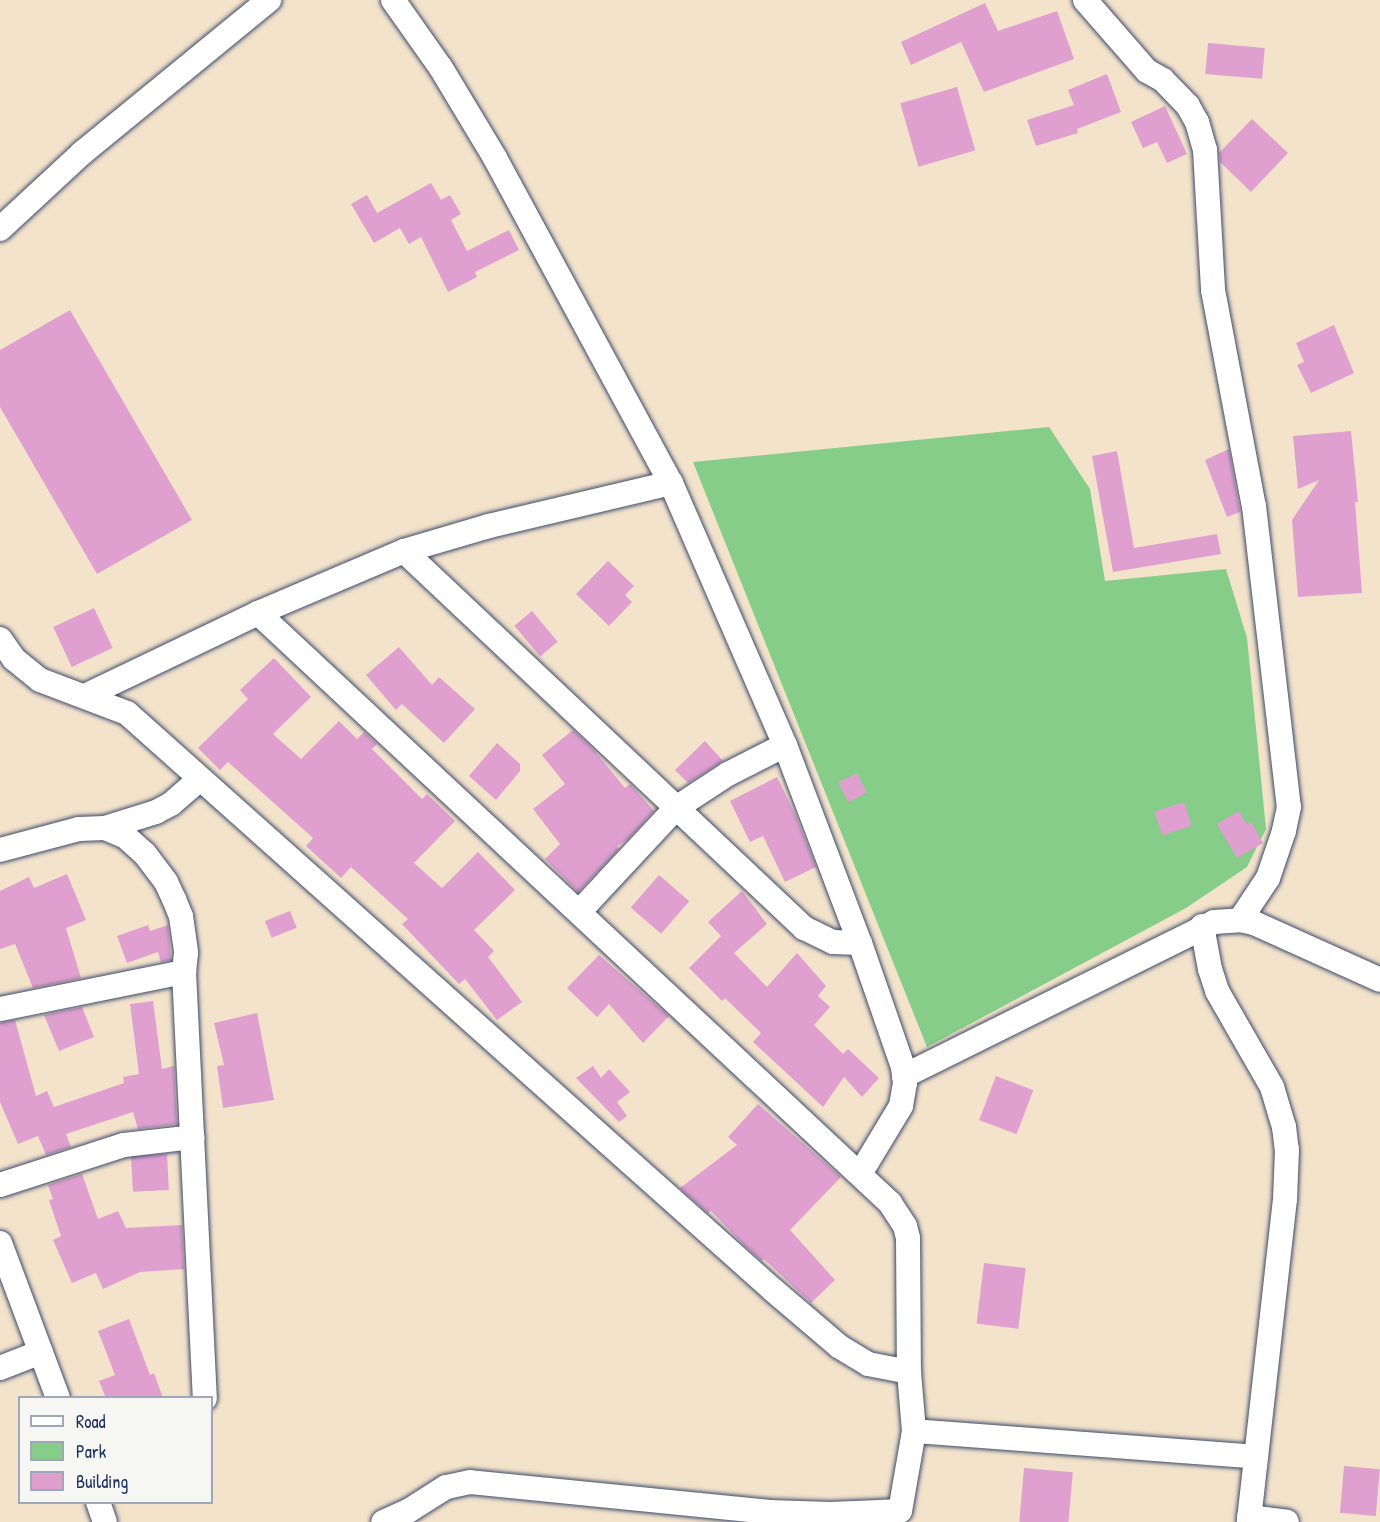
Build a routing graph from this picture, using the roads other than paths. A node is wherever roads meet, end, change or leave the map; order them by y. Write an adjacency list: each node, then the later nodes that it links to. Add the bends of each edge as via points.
1 (268, 0): 4 (street, via 81,153)
2 (393, 0): 5 (street, via 441,68 495,158)
3 (1085, 0): 16 (street, via 1147,71 1163,80 1188,106 1205,150 1213,290 1254,506 1289,807 1268,878)
4 (0, 229)
5 (670, 483): 6 (street, via 489,526); 10 (street)
6 (404, 551): 7 (street); 12 (street)
7 (258, 614): 9 (street); 15 (street)
8 (0, 639): 9 (street, via 14,659 40,680)
9 (85, 696): 11 (street, via 127,713)
10 (785, 745): 12 (street, via 728,774); 18 (street)
11 (200, 779): 13 (street, via 156,813); 29 (street, via 832,1340 868,1364)
12 (676, 808): 15 (street); 18 (street, via 804,928 833,942)
13 (105, 828): 14 (street, via 79,829); 19 (street, via 132,842 166,882 181,916)
14 (0, 850)
15 (579, 912): 24 (street)
16 (1240, 920): 17 (street, via 1227,919); 20 (street, via 1267,928)
17 (1202, 926): 22 (street); 33 (street, via 1217,991 1272,1088 1287,1150)
18 (860, 943): 22 (street)
19 (184, 972): 21 (street); 23 (street)
20 (1380, 980)
21 (0, 1009)
22 (904, 1076): 24 (street, via 901,1106)
23 (193, 1137): 25 (street, via 124,1145); 31 (street)
24 (860, 1174): 29 (street, via 899,1214 908,1238)
25 (0, 1185)
26 (0, 1243): 27 (street)
27 (41, 1352): 28 (street); 30 (street)
28 (0, 1368)
29 (909, 1372): 32 (street)
30 (57, 1396)
31 (205, 1396)
32 (914, 1431): 33 (street); 37 (street, via 900,1511 770,1512 470,1482 446,1487)
33 (1256, 1457): 35 (street)
34 (98, 1504): 36 (street)
35 (1249, 1520): 38 (street)
36 (105, 1522)
37 (382, 1522)
38 (1287, 1522)

